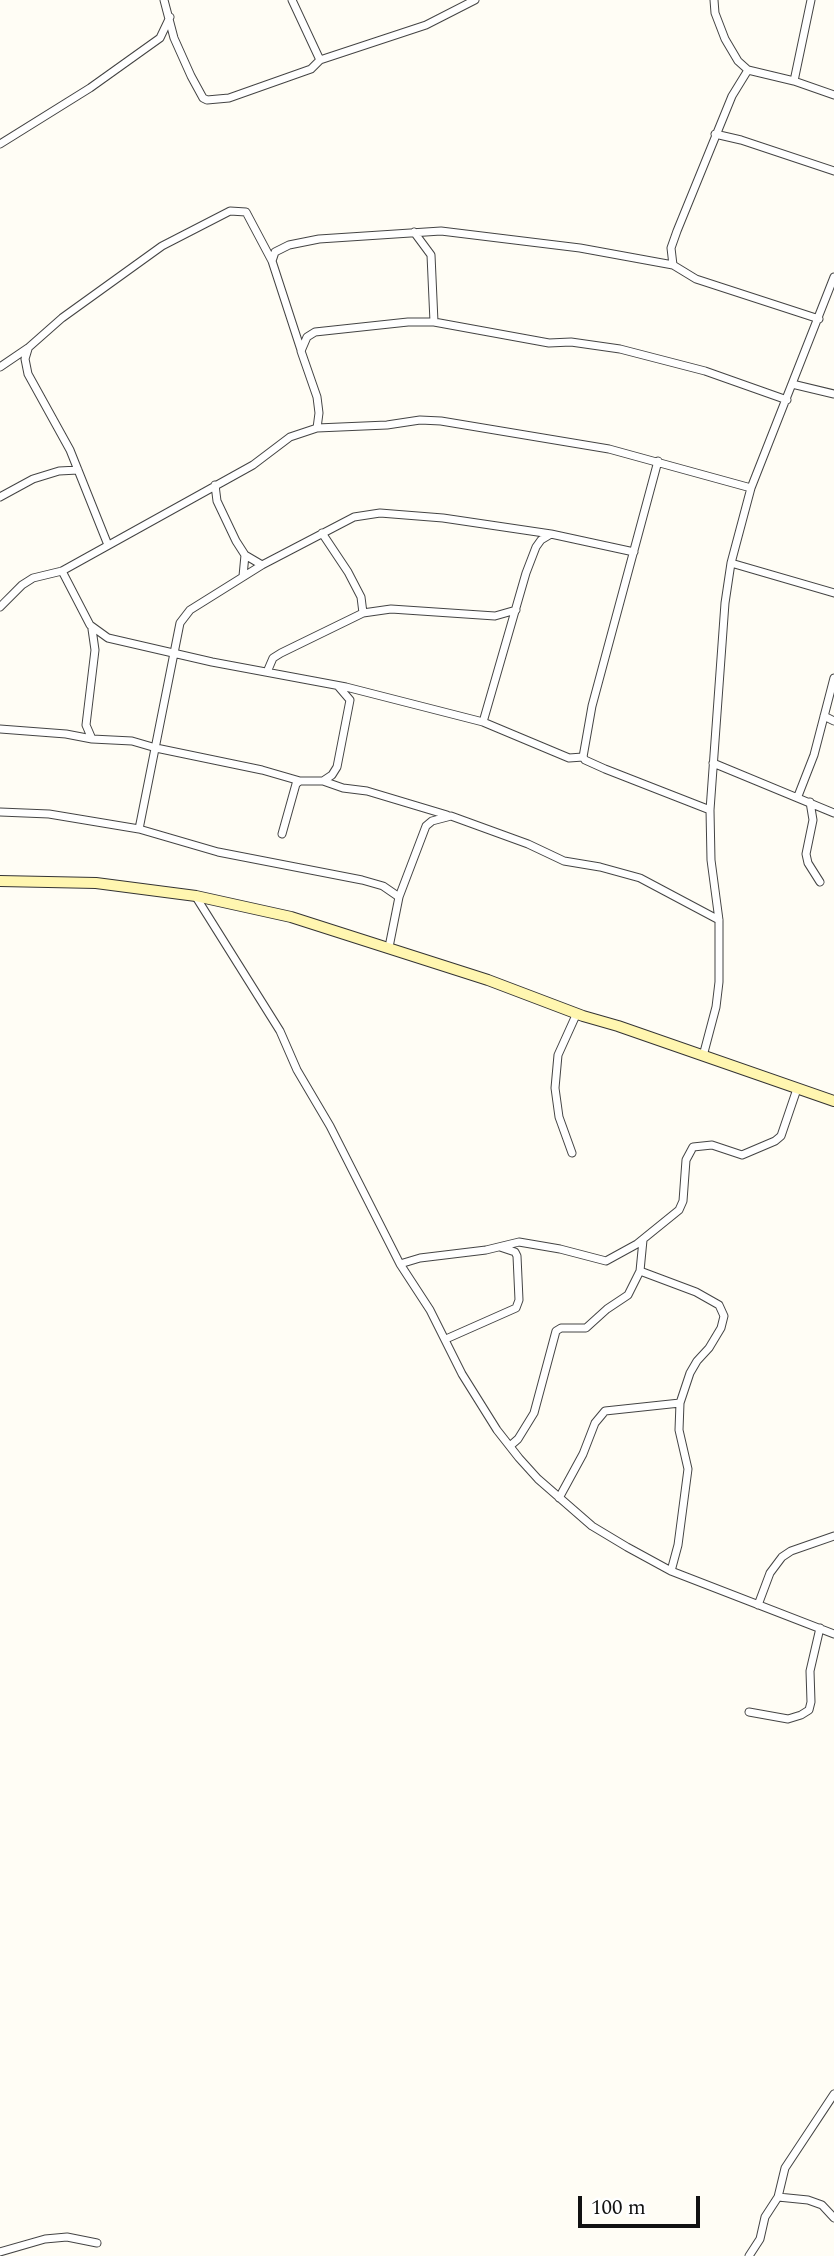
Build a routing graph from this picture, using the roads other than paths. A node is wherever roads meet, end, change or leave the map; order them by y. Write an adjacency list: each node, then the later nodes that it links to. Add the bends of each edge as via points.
1 (164, 0): 6 (street)
2 (292, 0): 9 (street)
3 (475, 0): 9 (street, via 426,26)
4 (714, 0): 10 (street, via 725,39)
5 (811, 0): 11 (street)
6 (170, 16): 7 (street); 8 (street)
7 (174, 36): 8 (street); 9 (street, via 207,100 229,98 311,69)
8 (160, 38): 14 (street)
9 (320, 60)
10 (748, 70): 11 (street); 13 (street)
11 (794, 81): 12 (street)
12 (834, 95)
13 (715, 134): 15 (street); 18 (street, via 671,248)
14 (0, 144)
15 (834, 171)
16 (414, 232): 17 (street, via 289,245 275,252); 18 (street, via 441,231 580,248); 21 (street, via 431,255)
17 (272, 261): 22 (street, via 246,212 230,211 162,246); 23 (street)
18 (673, 265): 20 (street, via 695,279)
19 (834, 277): 20 (street)
20 (819, 318): 25 (street)
21 (434, 322): 23 (street, via 315,332); 27 (street, via 549,343 620,349 705,371)
22 (28, 348): 24 (street); 30 (street, via 28,374)
23 (301, 351): 28 (street, via 317,397)
24 (0, 368)
25 (792, 384): 26 (street); 27 (street)
26 (834, 394)
27 (788, 400): 32 (street)
28 (317, 428): 29 (street, via 441,421); 31 (street, via 290,437 253,465)
29 (658, 461): 32 (street); 39 (street)
30 (78, 470): 34 (street, via 33,480); 38 (street)
31 (215, 485): 33 (street); 35 (street)
32 (751, 488): 41 (street)
33 (200, 494): 35 (street); 38 (street)
34 (0, 497)
35 (217, 501): 40 (street)
36 (322, 533): 37 (street, via 355,517 380,513); 42 (street); 48 (street, via 361,597)
37 (551, 534): 39 (street); 47 (street, via 536,547)
38 (108, 545): 43 (street)
39 (634, 552): 64 (street, via 592,706)
40 (245, 555): 42 (street); 44 (street)
41 (731, 563): 45 (street); 65 (street)
42 (262, 565): 44 (street)
43 (62, 571): 46 (street, via 33,578); 49 (street)
44 (243, 576): 52 (street, via 184,615)
45 (834, 593)
46 (0, 607)
47 (516, 610): 48 (street, via 495,616 391,609); 56 (street)
48 (363, 613): 53 (street, via 281,653)
49 (90, 625): 50 (street); 51 (street)
50 (108, 638): 51 (street); 52 (street)
51 (95, 650): 62 (street, via 86,724)
52 (173, 653): 53 (street); 63 (street)
53 (267, 672): 55 (street)
54 (834, 678): 57 (street)
55 (338, 685): 59 (street); 66 (street, via 350,701 349,710 337,767)
56 (489, 705): 59 (street); 60 (street)
57 (824, 716): 58 (street); 68 (street)
58 (834, 721)
59 (483, 722): 60 (street)
60 (494, 726): 64 (street, via 554,753)
61 (0, 729): 62 (street)
62 (92, 739): 63 (street, via 132,741)
63 (156, 748): 67 (street); 74 (street)
64 (583, 757): 70 (street)
65 (713, 762): 68 (street); 70 (street)
66 (323, 780): 67 (street); 73 (street)
67 (300, 781): 75 (street, via 293,789)
68 (797, 796): 69 (street)
69 (810, 802): 72 (street); 77 (street, via 813,820 806,854)
70 (710, 810): 80 (street)
71 (0, 812): 74 (street, via 49,814)
72 (834, 813)
73 (451, 816): 79 (street, via 426,827); 80 (street, via 564,861 632,874)
74 (139, 829): 79 (street, via 218,852 362,880)
75 (282, 834)
76 (0, 881): 78 (main road, via 96,883)
77 (820, 882)
78 (196, 896): 81 (main road, via 291,916); 89 (street, via 280,1031)
79 (399, 897): 81 (street)
80 (719, 920): 83 (street, via 719,982)
81 (389, 947): 82 (main road)
82 (577, 1013): 83 (main road); 86 (street, via 558,1055 555,1088)
83 (704, 1056): 84 (main road)
84 (797, 1090): 85 (main road); 87 (street, via 781,1136 775,1141 742,1155 712,1145 693,1147 686,1160 679,1210)
85 (834, 1101)
86 (572, 1153)
87 (643, 1240): 88 (street, via 606,1261 529,1243); 90 (street)
88 (498, 1246): 89 (street); 91 (street, via 517,1256 516,1308)
89 (401, 1264): 91 (street)
90 (640, 1271): 92 (street, via 696,1292 723,1310 721,1328 690,1373); 93 (street, via 628,1296 586,1328 556,1331 534,1413)
91 (446, 1339): 93 (street, via 462,1374)
92 (680, 1403): 94 (street, via 605,1411); 96 (street, via 679,1430 688,1469)
93 (509, 1446): 94 (street)
94 (559, 1498): 96 (street, via 592,1527)
95 (834, 1536): 97 (street, via 782,1556)
96 (671, 1571): 97 (street)
97 (758, 1605): 98 (street)
98 (820, 1628): 99 (street); 100 (street, via 810,1671 808,1710 788,1719)
99 (834, 1634)
100 (749, 1712)
101 (834, 2094): 102 (street, via 785,2168)
102 (778, 2197): 103 (street, via 822,2205); 106 (street)
103 (834, 2218)
104 (97, 2242): 105 (street, via 45,2239)
105 (0, 2252)
106 (749, 2256)

